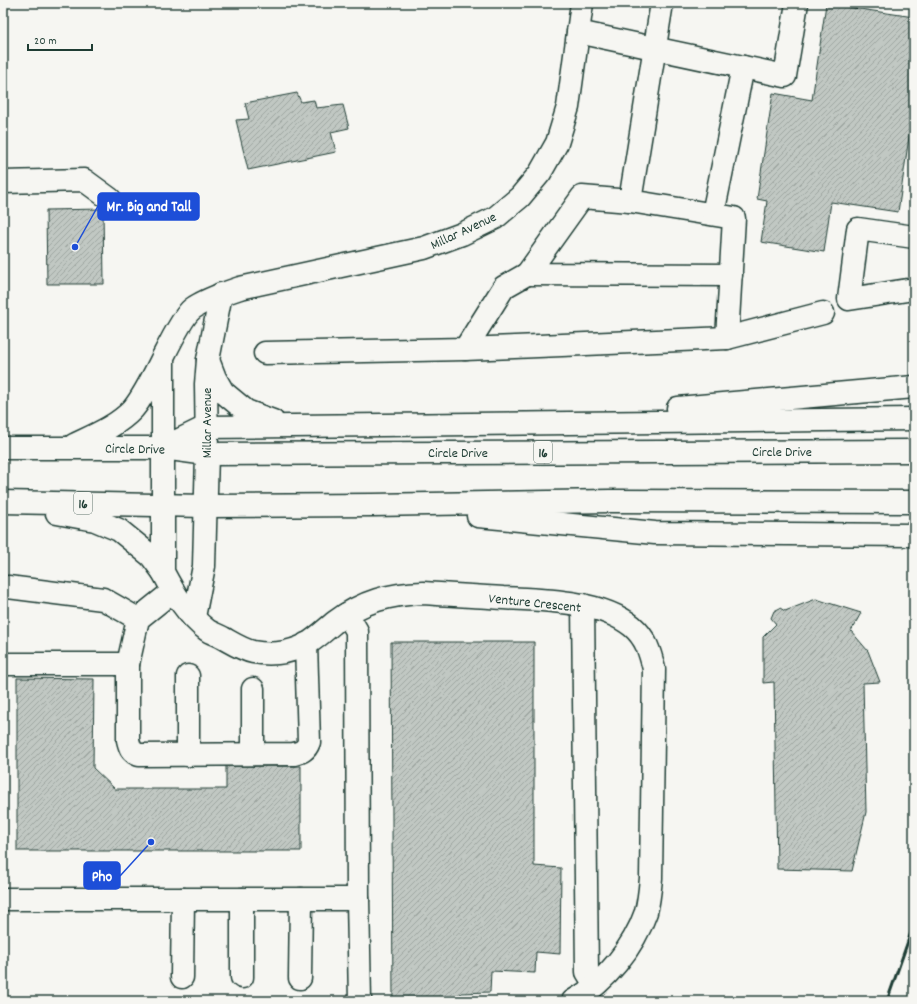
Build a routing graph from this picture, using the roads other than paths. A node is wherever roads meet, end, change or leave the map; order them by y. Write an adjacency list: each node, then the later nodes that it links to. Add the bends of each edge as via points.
1 (582, 3): 4 (main road, Millar Avenue)
2 (662, 3): 5 (main road)
3 (797, 3): 6 (main road, via 785,76)
4 (578, 32): 5 (main road); 15 (main road, Millar Avenue, via 568,107 557,143 540,173 520,196 495,218 424,248)
5 (655, 48): 6 (main road); 9 (main road)
6 (743, 68): 10 (main road)
7 (3, 182): 8 (main road, via 84,180)
8 (110, 199)
9 (630, 201): 10 (main road); 12 (main road, via 582,197)
10 (712, 214): 13 (main road, via 734,218)
11 (914, 237): 14 (main road, via 858,229 848,298)
12 (527, 274): 13 (main road); 18 (main road, via 504,287)
13 (731, 275): 17 (main road)
14 (914, 289)
15 (221, 294): 20 (main road, Millar Avenue, via 191,310); 21 (main road, Millar Avenue)
16 (823, 314): 17 (main road)
17 (728, 338): 18 (main road)
18 (464, 349): 19 (main road)
19 (265, 353)
20 (163, 357): 28 (main road, via 133,408 104,431); 29 (main road, Millar Avenue)
21 (208, 360): 25 (main road, via 223,392 246,411); 26 (main road, Millar Avenue)
22 (914, 387): 24 (main road)
23 (914, 419): 24 (main road)
24 (510, 423): 25 (main road)
25 (282, 425): 26 (main road)
26 (206, 426): 29 (main road); 31 (main road, Millar Avenue)
27 (3, 448): 28 (main road, Circle Drive / 16)
28 (68, 448): 29 (main road, Circle Drive / 16)
29 (163, 448): 31 (main road, Circle Drive / 16); 34 (main road, Millar Avenue)
30 (914, 451): 31 (main road, Circle Drive / 16)
31 (207, 454): 36 (main road, Millar Avenue)
32 (3, 502): 34 (main road, 16); 40 (main road, Venture Crescent, via 95,520 119,530 151,556)
33 (914, 502): 35 (main road, 16, via 610,501)
34 (163, 505): 36 (main road, 16); 40 (main road)
35 (373, 505): 36 (main road, 16); 37 (main road, via 655,533)
36 (205, 506): 44 (main road, via 204,566)
37 (888, 535): 38 (main road); 39 (main road)
38 (914, 536)
39 (914, 539)
40 (168, 581): 44 (main road, Venture Crescent, via 181,603); 45 (main road)
41 (8, 587): 45 (main road, via 103,599)
42 (583, 605): 43 (main road, Venture Crescent, via 546,600 423,593 388,596); 61 (main road, via 587,972); 61 (main road, Venture Crescent, via 618,617 632,626 644,639 654,669 651,878 646,911 633,941)
43 (347, 614): 46 (main road, Venture Crescent); 57 (main road, via 357,631)
44 (194, 617): 46 (main road, Venture Crescent, via 207,630 253,652 287,652)
45 (138, 619): 48 (main road)
46 (306, 644): 51 (main road, via 310,742 302,752 294,754)
47 (3, 664): 48 (main road)
48 (128, 664): 52 (main road, via 130,747 139,755)
49 (188, 676): 52 (main road)
50 (253, 689): 51 (main road)
51 (253, 754): 52 (main road)
52 (188, 755)
53 (3, 899): 54 (main road)
54 (183, 899): 55 (main road); 58 (main road)
55 (242, 899): 56 (main road); 59 (main road)
56 (301, 899): 57 (main road); 60 (main road)
57 (358, 899): 62 (main road)
58 (182, 977)
59 (242, 977)
60 (300, 978)
61 (595, 985): 63 (main road, Venture Crescent)
62 (360, 1001)
63 (572, 1001)

